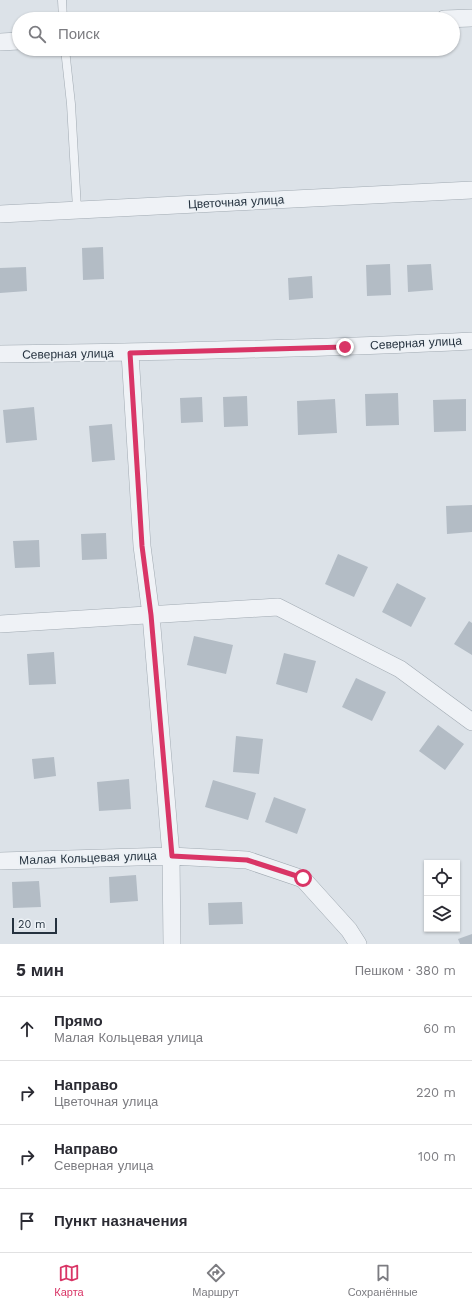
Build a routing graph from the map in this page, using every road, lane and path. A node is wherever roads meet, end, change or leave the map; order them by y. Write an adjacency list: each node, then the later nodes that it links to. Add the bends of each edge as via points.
1 (62, 0): 2 (lane)
2 (63, 12)
3 (460, 18): 4 (street)
4 (472, 18)
5 (12, 41): 6 (street)
6 (0, 42)
7 (66, 56): 9 (lane)
8 (472, 190): 9 (street, Цветочная улица)
9 (77, 209): 10 (street, Цветочная улица)
10 (0, 214)
11 (472, 341): 12 (street, Северная улица)
12 (130, 353): 13 (street, Северная улица); 14 (street, via 142,546)
13 (0, 354)
14 (151, 615): 15 (street); 16 (street, via 278,607 400,669); 17 (street)
15 (0, 624)
16 (472, 722)
17 (172, 856): 18 (street, Малая Кольцевая улица); 19 (street); 20 (street, Малая Кольцевая улица, via 247,860 303,878 349,930)
18 (0, 861)
19 (172, 944)
20 (358, 944)

